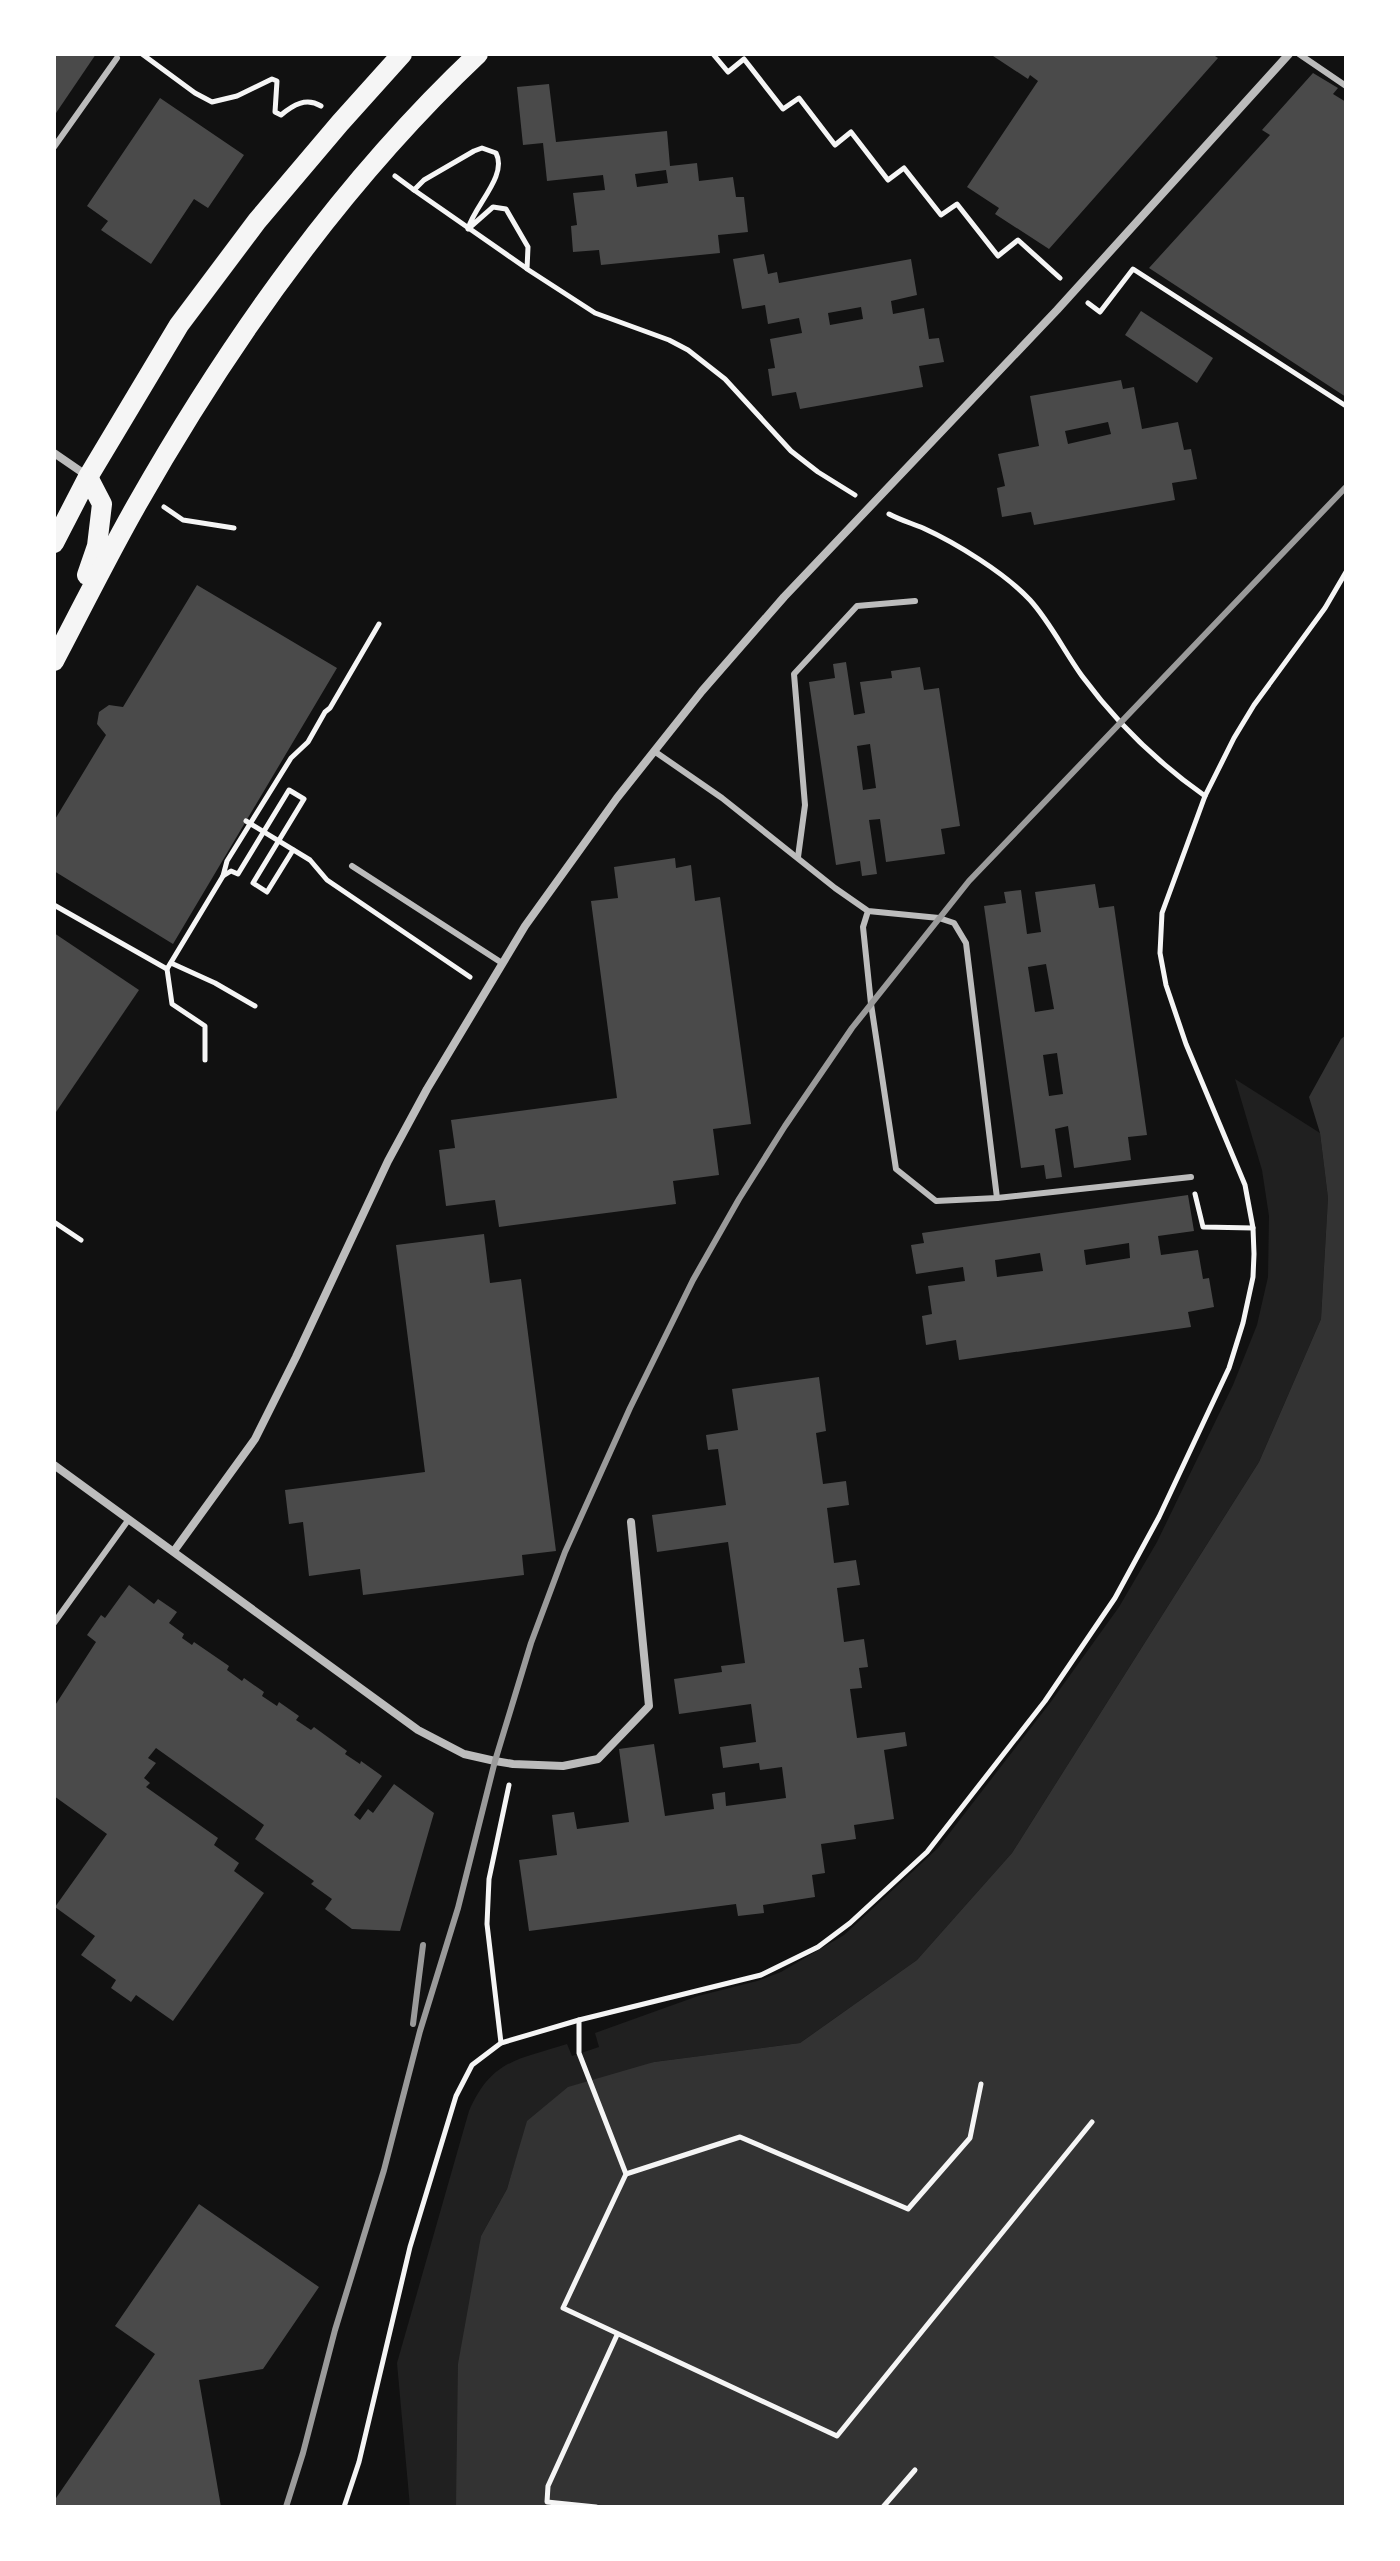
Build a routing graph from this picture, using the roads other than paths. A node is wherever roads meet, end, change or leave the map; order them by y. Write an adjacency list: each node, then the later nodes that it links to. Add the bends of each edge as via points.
1 (402, 54): 9 (main road, via 257,221 179,325)
2 (478, 54): 12 (main road, via 375,161 303,249 225,360 136,505)
3 (1289, 54): 13 (street, via 784,597)
4 (1299, 54): 6 (lane)
5 (117, 58): 7 (lane)
6 (1346, 86)
7 (54, 147)
8 (54, 453): 9 (street)
9 (88, 477): 10 (main road); 12 (main road, via 102,504 97,546)
10 (54, 543)
11 (915, 601): 14 (lane, via 857,606 794,674 805,805)
12 (59, 652)
13 (654, 751): 14 (lane); 17 (street)
14 (798, 857): 16 (lane)
15 (352, 866): 17 (lane)
16 (868, 911): 19 (lane, via 939,918 954,923 966,943); 19 (lane, via 863,927 871,1004 896,1169 936,1201)
17 (502, 963): 23 (street, via 388,1161 255,1439)
18 (1191, 1177): 19 (lane)
19 (997, 1198)
20 (54, 1465): 21 (street)
21 (129, 1518): 23 (street); 24 (lane)
22 (631, 1522): 23 (street, via 649,1706 598,1759 563,1766 513,1764 464,1754 429,1736)
23 (174, 1551)
24 (54, 1623)

